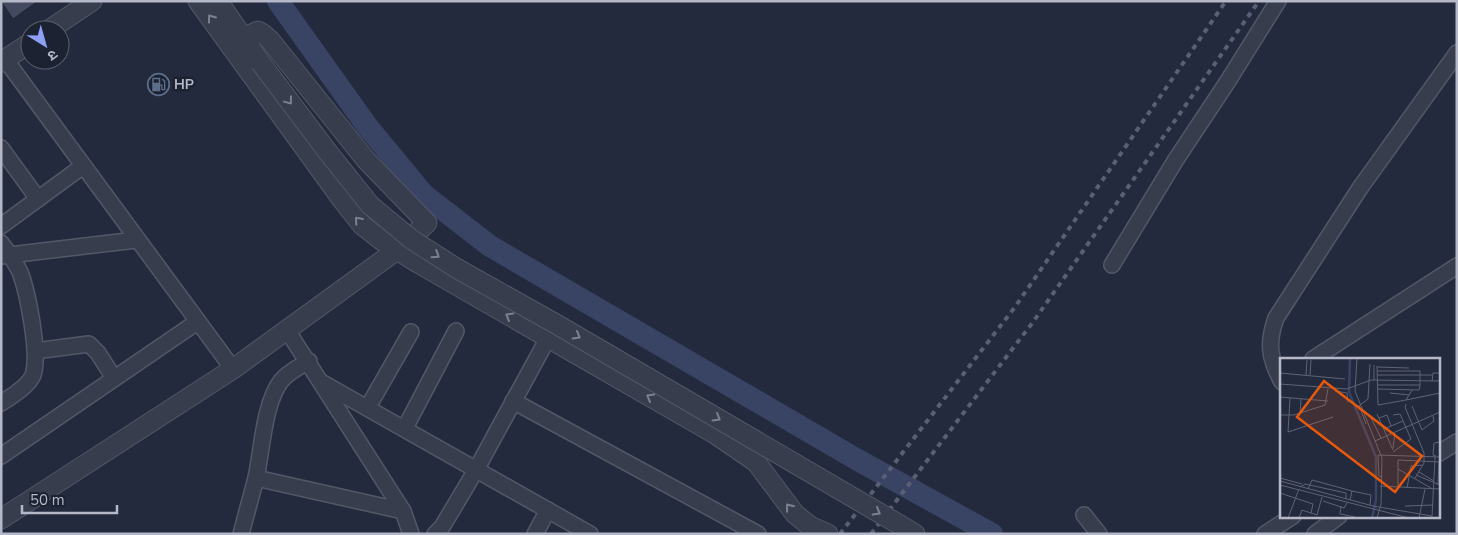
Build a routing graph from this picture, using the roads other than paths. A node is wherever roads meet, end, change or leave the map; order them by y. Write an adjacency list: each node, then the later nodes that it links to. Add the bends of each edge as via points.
1 (92, 1): 5 (street)
2 (198, 1): 6 (street, one-way to 2)
3 (218, 1): 6 (street)
4 (1278, 1): 17 (street, via 1175,160)
5 (64, 20)
6 (237, 42): 15 (street, one-way to 6, via 362,225 343,202); 15 (street, via 258,31 270,40 366,160 427,223); 53 (street, one-way to 53, bridge, via 260,62 370,205 412,239 456,268)
7 (20, 49): 9 (street)
8 (1456, 57): 29 (street, via 1360,188 1276,318 1270,336 1270,354)
9 (3, 60): 11 (street)
10 (1, 148): 12 (street)
11 (83, 166): 12 (street); 14 (street)
12 (38, 199): 13 (street)
13 (1, 226)
14 (136, 240): 16 (street); 19 (street)
15 (397, 250): 20 (street); 23 (street, one-way to 15)
16 (4, 251): 24 (street, via 24,285)
17 (1112, 265)
18 (1457, 266): 25 (street)
19 (198, 322): 27 (street); 28 (street)
20 (287, 330): 26 (street); 27 (street)
21 (456, 331): 34 (street)
22 (411, 332): 33 (street)
23 (548, 338): 31 (street); 52 (street, one-way to 23, via 794,514 750,456)
24 (36, 351): 28 (street, via 89,344); 32 (street, via 32,377)
25 (1315, 358)
26 (308, 361): 30 (street); 39 (street, via 288,373 273,394)
27 (233, 369): 45 (street)
28 (114, 378): 37 (street)
29 (1280, 378)
30 (321, 382): 33 (street); 41 (street)
31 (513, 401): 38 (street); 51 (street)
32 (1, 403)
33 (368, 407): 34 (street)
34 (405, 428): 38 (street)
35 (1457, 442): 36 (street)
36 (1440, 452)
37 (1, 456)
38 (476, 470): 40 (street); 48 (street)
39 (256, 478): 41 (street); 46 (street)
40 (548, 510): 49 (street); 50 (street)
41 (402, 511): 47 (street)
42 (1084, 515): 54 (street)
43 (1290, 518): 55 (street)
44 (1330, 519): 56 (street)
45 (1, 520)
46 (241, 534)
47 (411, 534)
48 (435, 534)
49 (535, 534)
50 (590, 534)
51 (758, 534)
52 (828, 534)
53 (914, 534)
54 (1099, 534)
55 (1265, 534)
56 (1315, 534)

